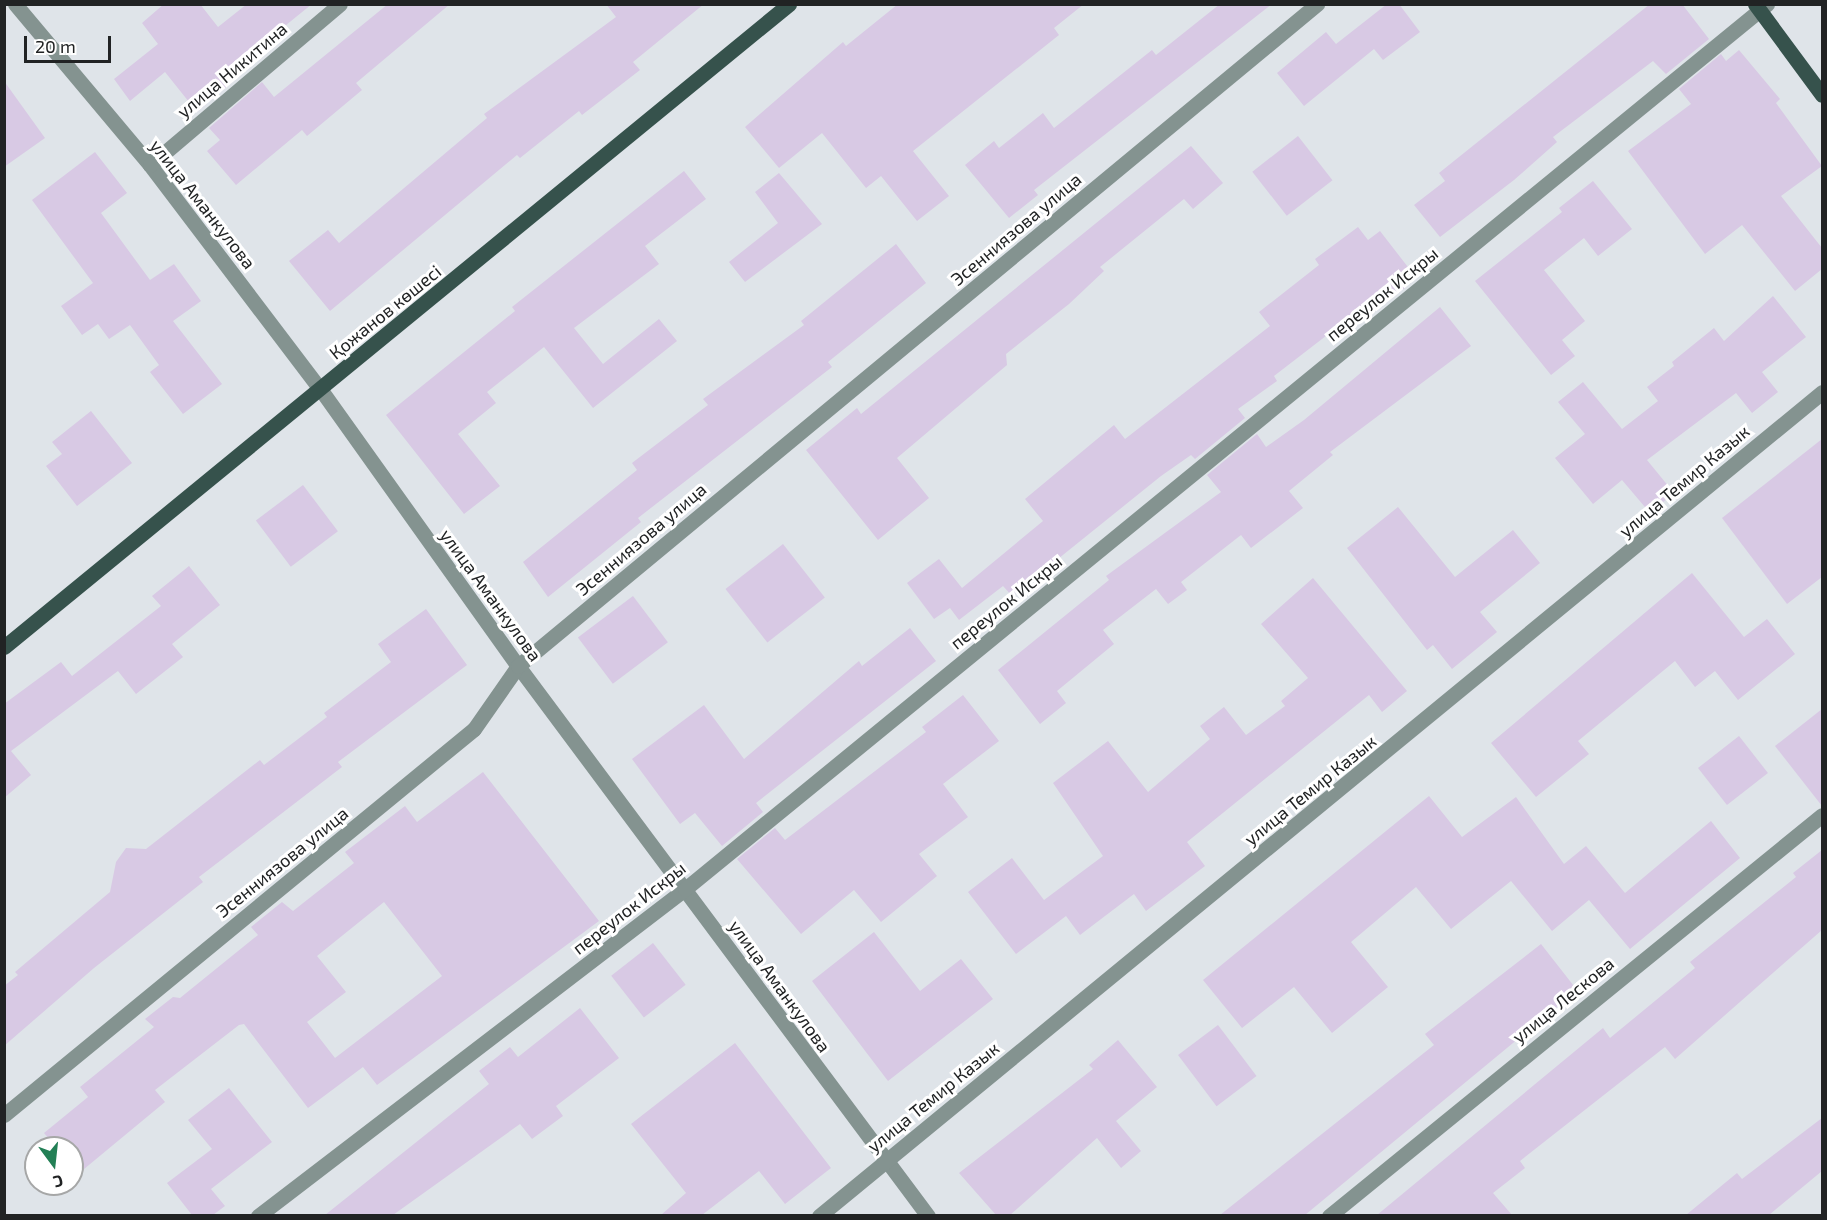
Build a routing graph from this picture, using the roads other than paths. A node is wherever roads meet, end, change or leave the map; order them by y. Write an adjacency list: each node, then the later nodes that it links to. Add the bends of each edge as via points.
1 (15, 4): 7 (street, улица Аманкулова)
2 (340, 4): 7 (street, улица Никитина)
3 (789, 4): 8 (main road, Қожанов көшесі)
4 (1317, 4): 11 (street, Эсенниязова улица)
5 (1761, 7): 6 (main road); 13 (street, переулок Искры)
6 (1822, 95)
7 (150, 165): 8 (street, улица Аманкулова)
8 (321, 390): 10 (main road, Қожанов көшесі); 11 (street, улица Аманкулова)
9 (1822, 392): 15 (street, улица Темир Казык)
10 (4, 647)
11 (518, 666): 13 (street, улица Аманкулова); 14 (street, Эсенниязова улица, via 474,729)
12 (1822, 815): 19 (street, улица Лескова)
13 (685, 889): 15 (street, улица Аманкулова); 16 (street, переулок Искры)
14 (4, 1115)
15 (885, 1161): 17 (street, улица Темир Казык); 18 (street, улица Аманкулова)
16 (258, 1215)
17 (819, 1215)
18 (928, 1215)
19 (1329, 1215)

